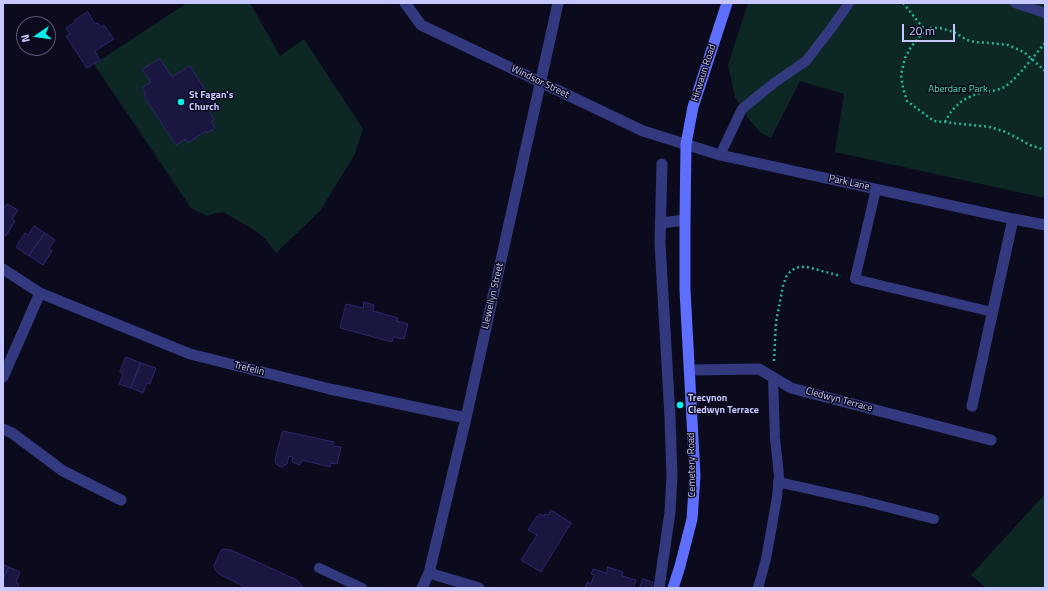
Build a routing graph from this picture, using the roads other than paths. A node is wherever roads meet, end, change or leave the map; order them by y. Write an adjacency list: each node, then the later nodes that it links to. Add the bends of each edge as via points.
1 (405, 3): 7 (street, Windsor Street, via 421,25)
2 (558, 3): 7 (street, Llewellyn Street)
3 (727, 3): 8 (main road, Hirwaun Road, via 693,107)
4 (849, 3): 9 (lane, via 806,61 742,109)
5 (1015, 3): 6 (lane)
6 (1045, 13)
7 (540, 83): 8 (street, Windsor Street, via 643,131); 23 (street, Llewellyn Street)
8 (686, 144): 9 (street, Park Lane); 13 (main road, Cemetery Road)
9 (720, 155): 11 (street, Park Lane)
10 (662, 164): 14 (street, Cemetery Road)
11 (876, 189): 12 (street, Park Lane); 18 (lane, via 855,279)
12 (1013, 219): 15 (street, Park Lane); 18 (street)
13 (685, 220): 14 (street); 19 (main road, Cemetery Road)
14 (661, 223): 34 (street, Cemetery Road, via 672,476 670,512)
15 (1045, 225)
16 (3, 269): 17 (street, Trefelin)
17 (40, 293): 20 (street); 23 (street, Trefelin, via 190,354 330,389)
18 (992, 312): 22 (street)
19 (689, 370): 21 (street, Cledwyn Terrace, via 760,369); 35 (main road, Cemetery Road, via 694,476 692,519)
20 (3, 377)
21 (773, 377): 25 (street, Cledwyn Terrace, via 791,388); 26 (lane)
22 (972, 406)
23 (466, 418): 30 (street, Llewellyn Street)
24 (3, 429): 27 (street, via 12,432 63,471)
25 (991, 440)
26 (778, 482): 28 (lane); 36 (lane, via 766,559)
27 (121, 500)
28 (934, 519)
29 (319, 568): 31 (lane)
30 (429, 572): 32 (street, Llewellyn Street); 33 (street)
31 (362, 588)
32 (422, 588)
33 (479, 588)
34 (659, 588)
35 (673, 588)
36 (758, 588)

